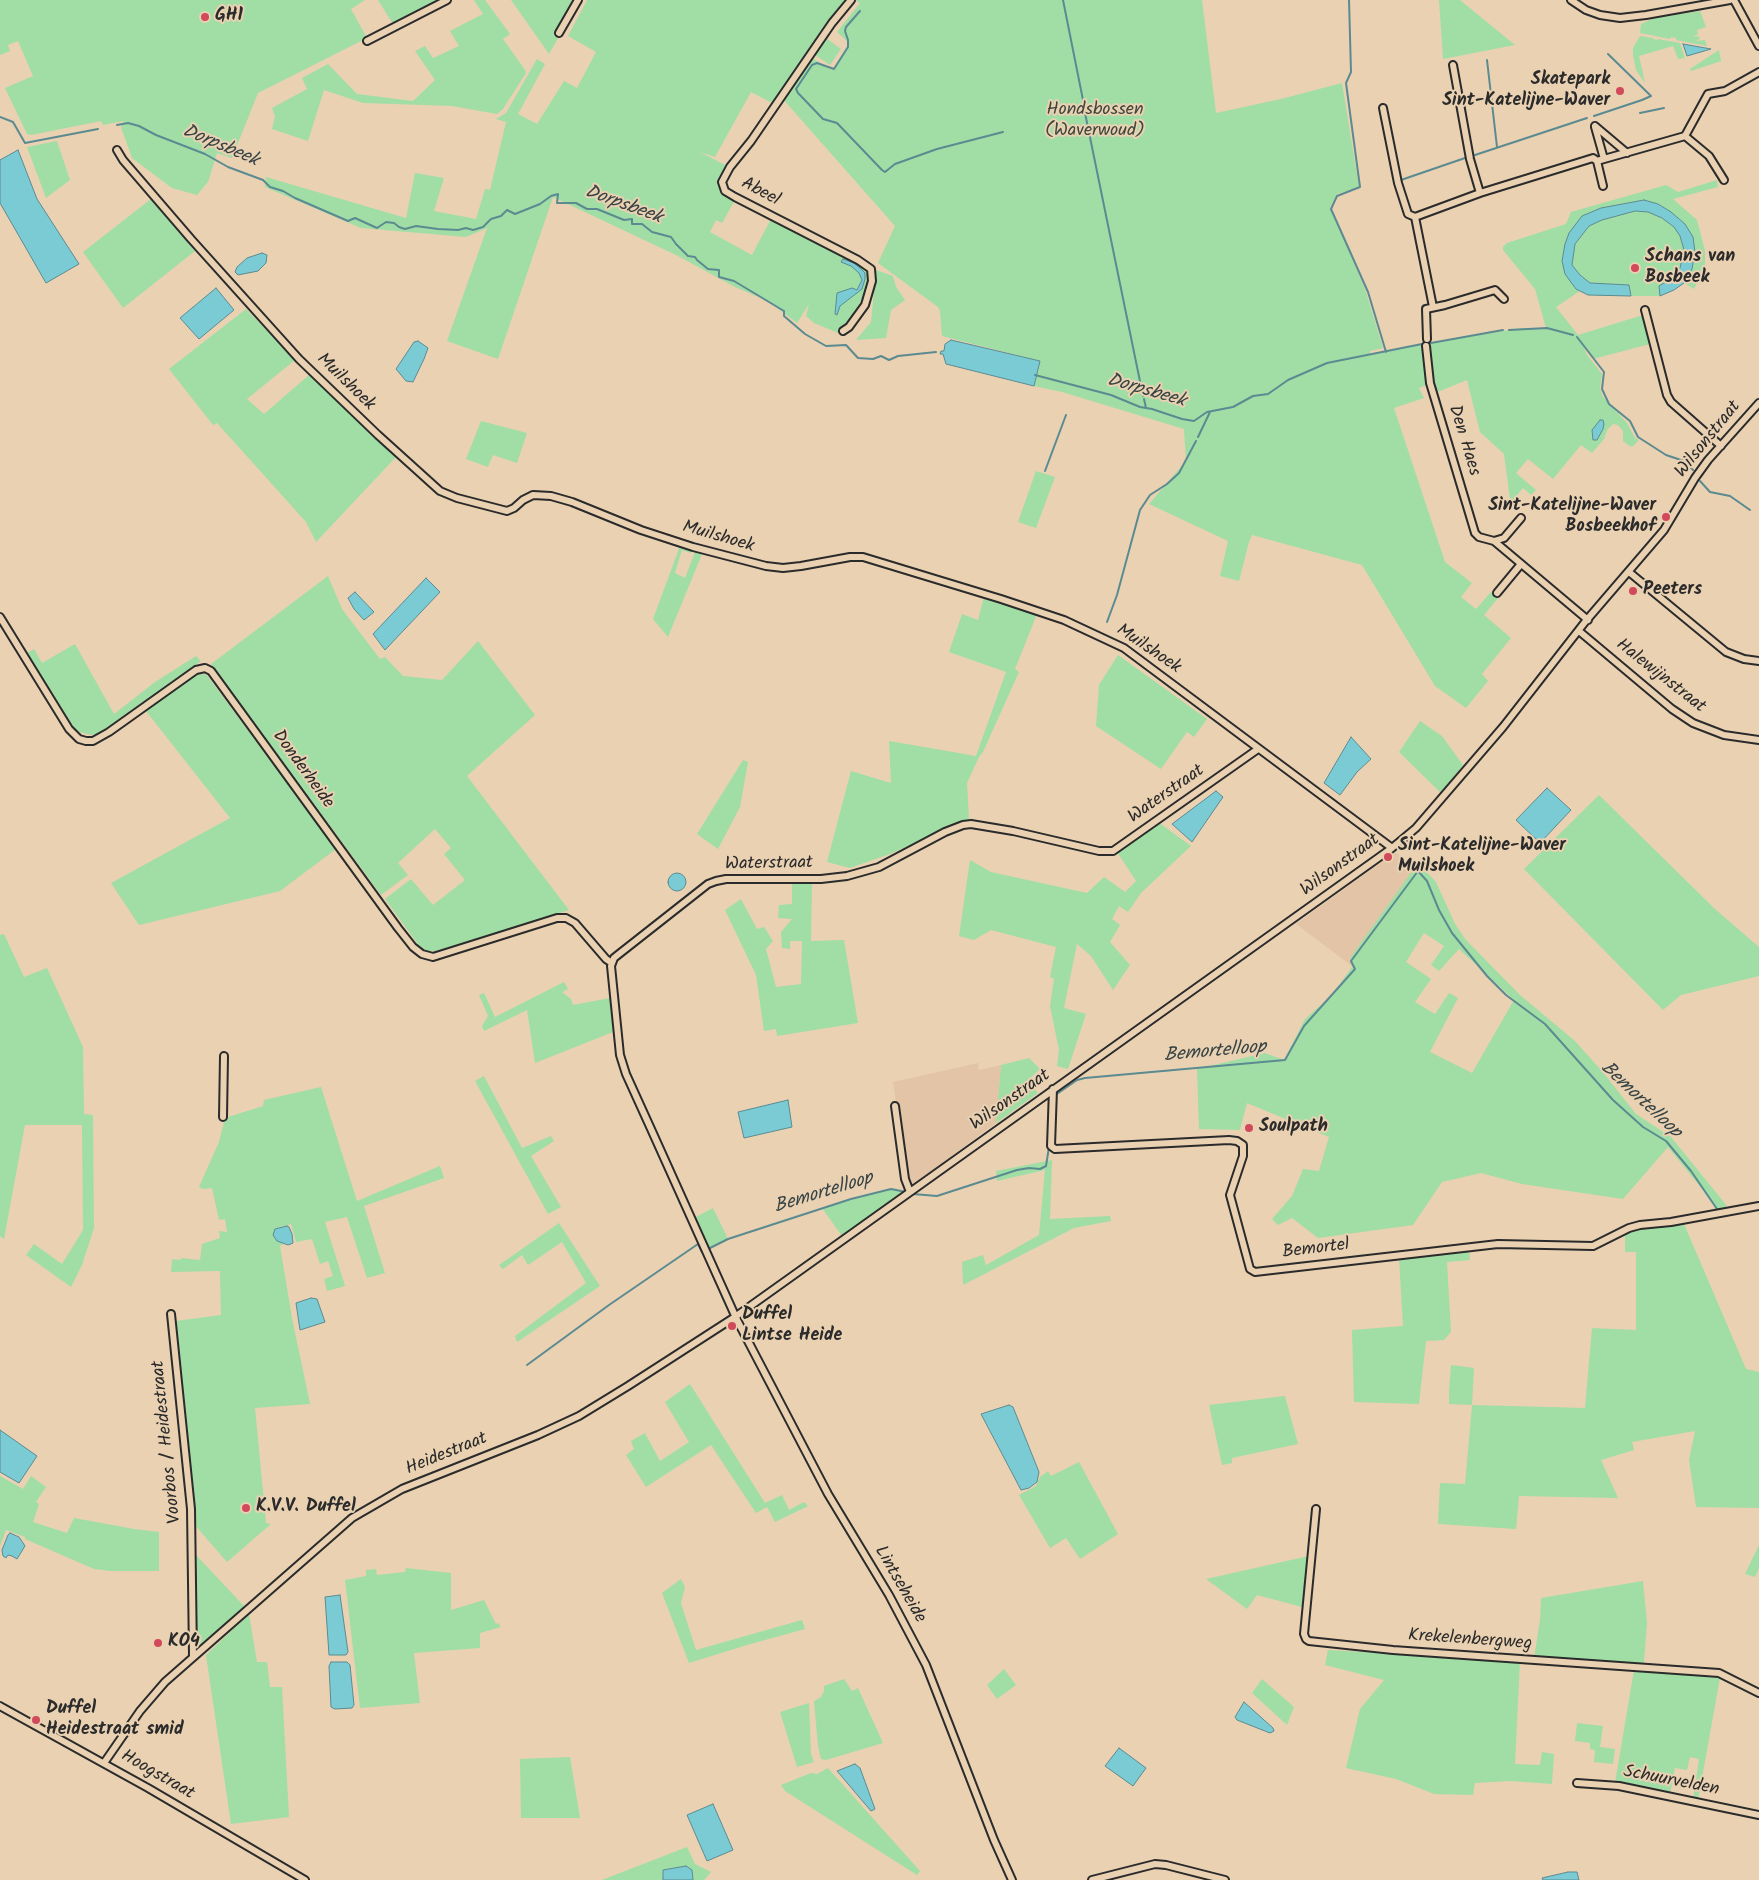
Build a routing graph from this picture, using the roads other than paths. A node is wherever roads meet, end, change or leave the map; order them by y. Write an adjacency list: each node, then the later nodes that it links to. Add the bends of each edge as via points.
1 (447, 0): 8 (street)
2 (578, 0): 7 (street)
3 (851, 0): 25 (street, Abeel, via 722,182 725,191 735,197 871,269 872,281 865,305)
4 (1571, 0): 5 (street, via 1586,10 1620,18)
5 (1730, 0)
6 (1734, 0): 9 (street)
7 (558, 33)
8 (367, 41)
9 (1759, 46)
10 (1453, 66): 20 (street, via 1470,159)
11 (1759, 72): 13 (street, via 1725,90 1708,94)
12 (1383, 108): 21 (street, via 1398,183 1408,214)
13 (1685, 136): 15 (street); 18 (street, via 1709,156)
14 (117, 150): 40 (street, Muilshoek, via 191,239 299,359 440,491 507,511 533,495 552,496 693,548 749,562 783,568 863,557 1001,599 1064,620 1124,648)
15 (1627, 153): 16 (street); 16 (street, via 1595,126)
16 (1604, 159): 17 (street)
17 (1597, 161): 19 (street); 20 (street, via 1592,158)
18 (1724, 180)
19 (1603, 186)
20 (1480, 193): 21 (street)
21 (1415, 217): 23 (street)
22 (1504, 299): 23 (street, via 1496,290)
23 (1433, 307): 26 (street, via 1426,309)
24 (1645, 310): 29 (street, via 1667,395)
25 (844, 331)
26 (1427, 339)
27 (1426, 346): 31 (street, Den Haes, via 1433,394 1475,534)
28 (1759, 403): 29 (street, Wilsonstraat)
29 (1721, 446): 33 (street, Wilsonstraat, via 1695,478 1664,530)
30 (1521, 518): 31 (street, via 1504,538)
31 (1494, 542): 32 (street, Den Haes)
32 (1520, 564): 34 (street); 36 (street, Den Haes)
33 (1628, 572): 36 (street, Wilsonstraat); 38 (street, via 1726,652)
34 (1497, 593)
35 (0, 617): 42 (street, Donderheide, via 69,729 86,742 109,732 196,670 205,668 211,671 398,928 422,954 433,957 557,918 566,918 576,923)
36 (1588, 620): 37 (street, Wilsonstraat)
37 (1579, 631): 39 (street, Halewijnstraat, via 1693,723 1724,735); 41 (street, Wilsonstraat, via 1469,767 1416,828)
38 (1759, 662)
39 (1759, 740)
40 (1258, 749): 41 (street, Muilshoek); 42 (street, Waterstraat, via 1113,851 1098,851 981,825 963,825 879,868 847,876 821,880 726,879 708,884 618,954)
41 (1392, 848): 44 (street, Wilsonstraat)
42 (612, 963): 50 (street, via 623,1065)
43 (224, 1056): 46 (street)
44 (1054, 1090): 47 (street, Wilsonstraat); 48 (street, Bemortel, via 1051,1146 1055,1149 1229,1140 1243,1145 1244,1156 1230,1195 1250,1269 1255,1272 1498,1244 1593,1246 1640,1225)
45 (895, 1106): 47 (street, via 905,1180)
46 (223, 1116)
47 (910, 1192): 50 (street, Wilsonstraat)
48 (1759, 1206)
49 (170, 1314): 52 (street, Voorbos / Heidestraat, via 190,1509)
50 (735, 1317): 52 (street, Heidestraat, via 579,1416 402,1489 352,1518); 59 (street, Lintseheide, via 828,1494 926,1664)
51 (1316, 1509): 53 (street, Krekelenbergweg, via 1304,1634 1309,1641 1719,1673)
52 (194, 1656): 55 (street, Heidestraat, via 140,1711)
53 (1759, 1693)
54 (0, 1706): 55 (street, Hoogstraat)
55 (104, 1763): 58 (street, Hoogstraat, via 270,1863)
56 (1578, 1783): 57 (street, Schuurvelden, via 1619,1786)
57 (1759, 1814)
58 (305, 1880)
59 (1012, 1880)
60 (1092, 1880): 61 (street, via 1155,1864)
61 (1225, 1880)

